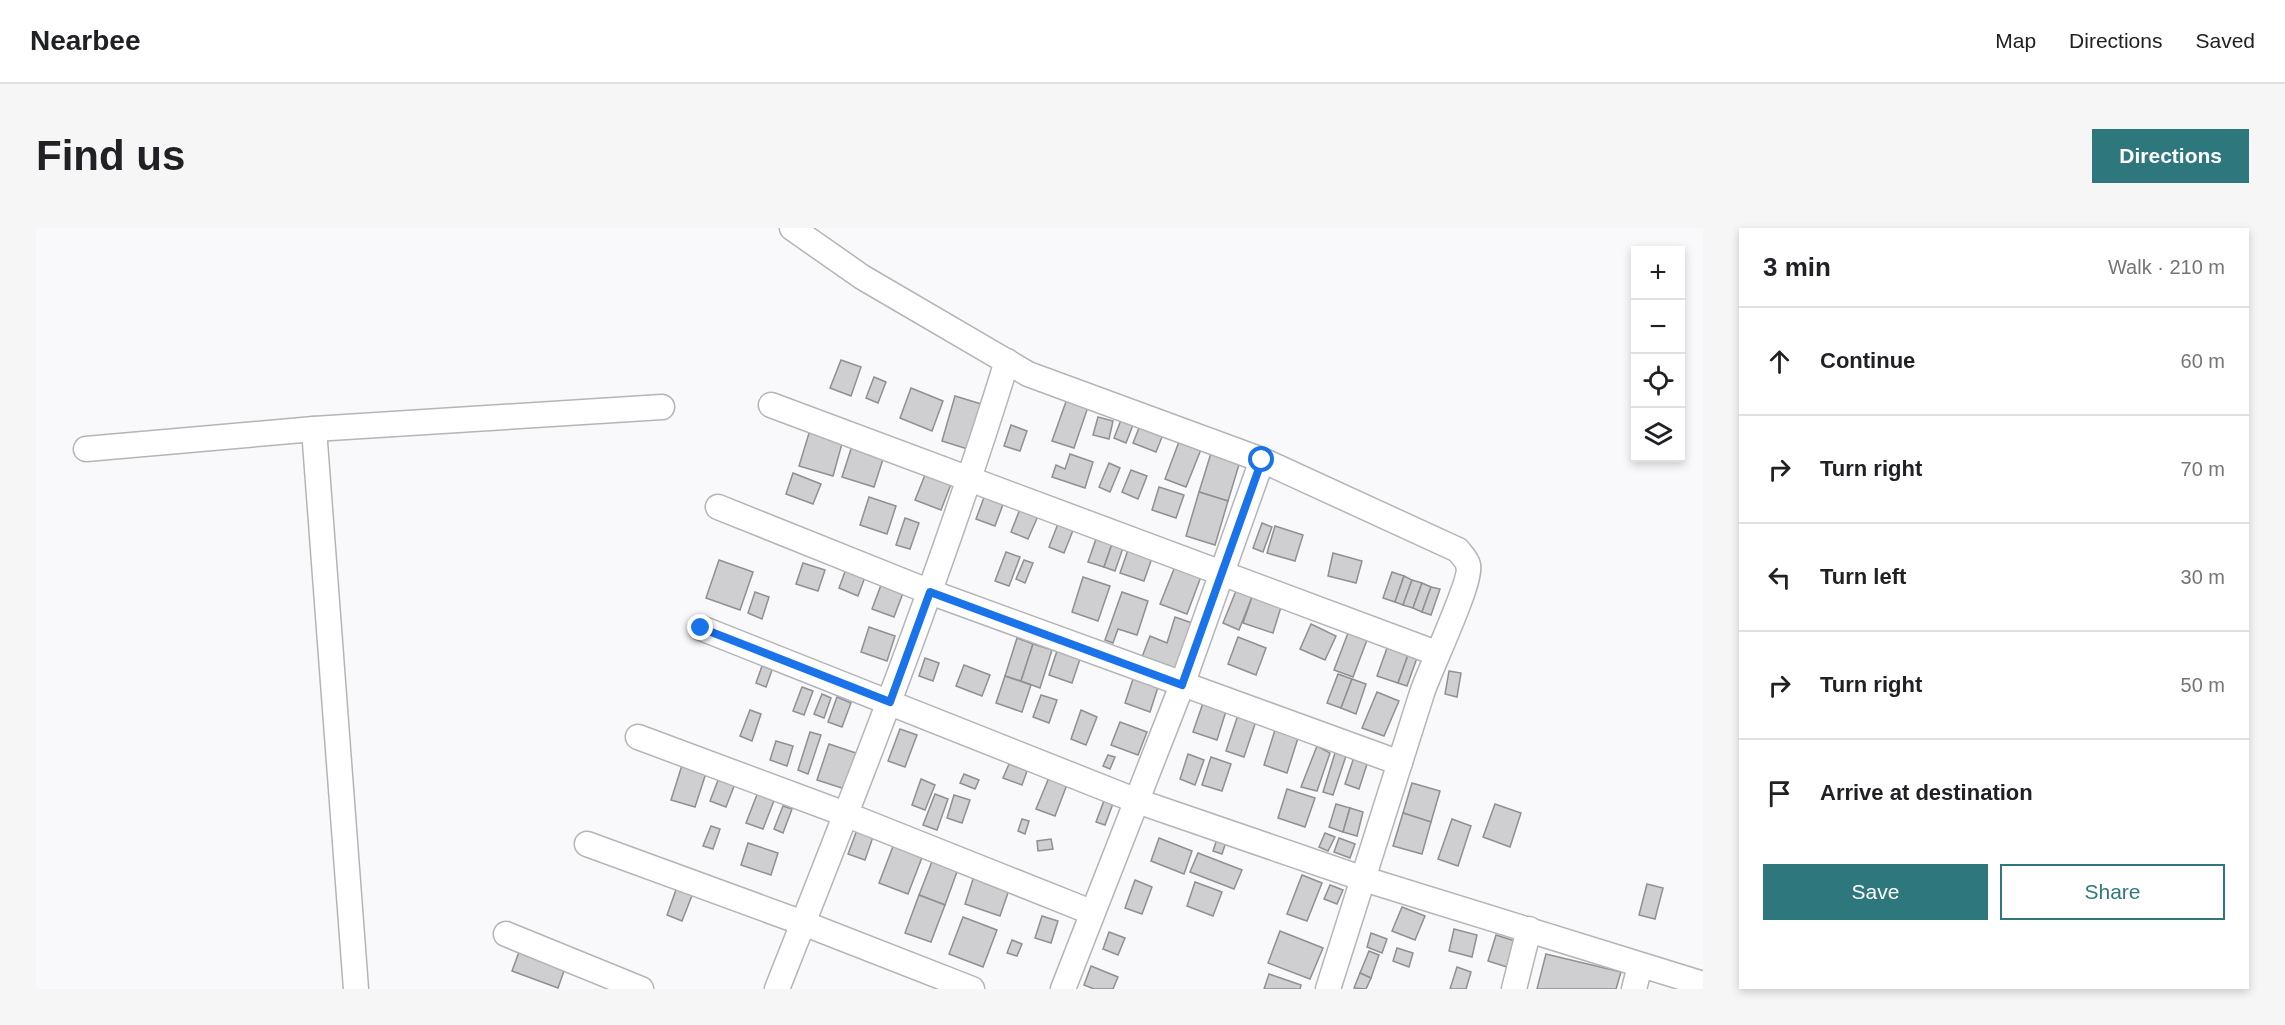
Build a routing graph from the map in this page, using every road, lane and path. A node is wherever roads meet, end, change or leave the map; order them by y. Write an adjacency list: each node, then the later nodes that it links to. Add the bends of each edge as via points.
1 (792, 228): 2 (street, via 862,277)
2 (1007, 361): 7 (street, via 1028,374); 8 (street)
3 (771, 405): 8 (street)
4 (662, 407): 5 (street)
5 (314, 429): 6 (street); 28 (street)
6 (86, 449)
7 (1262, 460): 10 (street); 13 (street, via 1458,550 1468,566 1467,585)
8 (971, 478): 10 (street); 11 (street)
9 (718, 507): 11 (street)
10 (1220, 573): 13 (street); 14 (street)
11 (930, 592): 14 (street); 15 (street)
12 (701, 628): 15 (street)
13 (1436, 652): 17 (street)
14 (1182, 685): 17 (street); 18 (street)
15 (890, 702): 18 (street); 19 (street)
16 (638, 736): 19 (street)
17 (1401, 764): 21 (street)
18 (1137, 801): 21 (street); 22 (street)
19 (845, 814): 22 (street); 23 (street)
20 (587, 844): 23 (street)
21 (1364, 879): 24 (street); 33 (street)
22 (1091, 912): 32 (street)
23 (803, 923): 30 (street); 31 (street)
24 (1529, 929): 26 (street); 34 (street)
25 (506, 934): 29 (street)
26 (1640, 966): 27 (street); 35 (street)
27 (1703, 984)
28 (356, 989)
29 (641, 989)
30 (777, 989)
31 (972, 989)
32 (1063, 989)
33 (1328, 989)
34 (1514, 989)
35 (1634, 989)

